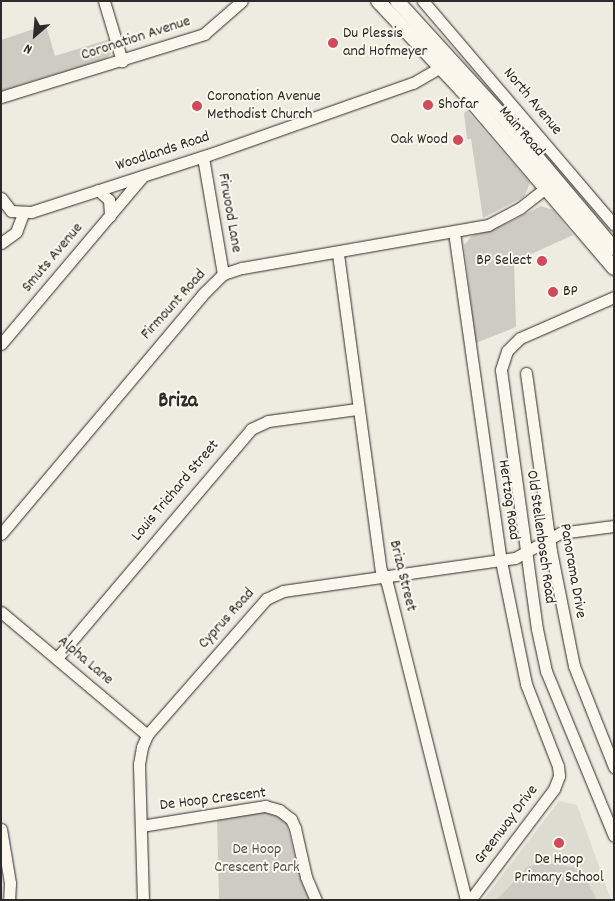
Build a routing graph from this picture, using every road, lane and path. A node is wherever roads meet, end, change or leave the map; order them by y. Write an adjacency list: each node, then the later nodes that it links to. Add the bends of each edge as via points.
1 (104, 1): 6 (street)
2 (242, 1): 6 (street, Coronation Avenue, via 204,34)
3 (378, 1): 7 (main road, Main Road)
4 (397, 1): 11 (main road, Main Road)
5 (423, 1): 16 (street, North Avenue)
6 (122, 60): 8 (street, Coronation Avenue)
7 (441, 67): 9 (street, Woodlands Road, via 418,81); 11 (main road, Main Road)
8 (1, 97)
9 (203, 157): 10 (street, Woodlands Road); 22 (street, Firwood Lane)
10 (143, 176): 12 (street, Woodlands Road); 15 (street, Smuts Avenue)
11 (551, 184): 17 (street, Firmount Road, via 520,208 488,225); 19 (main road, Main Road); 21 (main road, Main Road)
12 (98, 190): 14 (street, Woodlands Road); 15 (street, via 109,200)
13 (4, 202): 14 (street)
14 (22, 214): 18 (street, via 16,232)
15 (110, 216): 24 (street, Smuts Avenue)
16 (614, 225)
17 (454, 232): 20 (street, Firmount Road); 31 (street, Hertzog Road)
18 (1, 243)
19 (614, 248)
20 (338, 254): 22 (street, Firmount Road, via 242,268); 26 (street, Briza Street)
21 (614, 268)
22 (223, 274): 28 (street, Firmount Road, via 202,294)
23 (614, 297): 30 (street, Old Stellenbosch Road, via 520,338 502,361 501,379)
24 (1, 344)
25 (526, 373): 29 (street, Panorama Drive)
26 (357, 409): 32 (street, Briza Street); 34 (street, Louis Trichard Street, via 268,422 250,429)
27 (614, 526): 29 (street, Cyprus Road, via 560,533)
28 (1, 534)
29 (549, 538): 30 (street, Cyprus Road); 37 (street, Panorama Drive, via 574,666)
30 (525, 551): 31 (street, Cyprus Road, via 516,558); 40 (street, Old Stellenbosch Road, via 536,629 546,670)
31 (501, 561): 32 (street, Cyprus Road); 36 (street, Hertzog Road, via 526,684)
32 (384, 577): 35 (street, Cyprus Road, via 270,595); 44 (street, Briza Street)
33 (1, 612): 34 (street, Alpha Lane)
34 (57, 658): 35 (street, Alpha Lane)
35 (148, 735): 38 (street, Cyprus Road, via 139,764)
36 (558, 766): 45 (street, Greenway Drive, via 559,776 554,789)
37 (614, 767)
38 (141, 826): 42 (street, Cyprus Road); 43 (street, De Hoop Crescent, via 265,806 279,810 291,819 295,828 306,877)
39 (1, 829): 41 (street, via 10,882)
40 (614, 836)
41 (9, 900)
42 (143, 900)
43 (316, 900)
44 (466, 900)
45 (470, 900)

